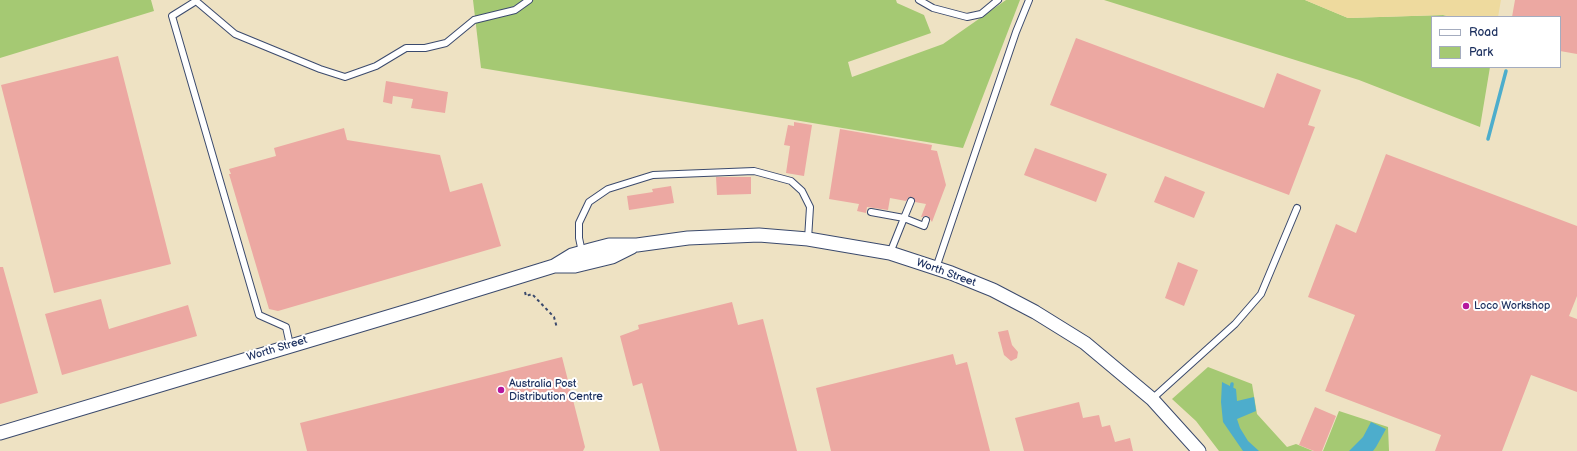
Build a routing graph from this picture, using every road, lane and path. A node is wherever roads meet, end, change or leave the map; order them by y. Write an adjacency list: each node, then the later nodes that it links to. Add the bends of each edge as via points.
1 (530, 0): 18 (lane, via 510,12 474,20 446,43 425,48 406,48 376,66 345,77 235,34 196,1 172,16 259,315 286,327)
2 (919, 0): 3 (lane, via 933,8 967,17 981,14)
3 (998, 0)
4 (1029, 0): 15 (lane)
5 (911, 201): 8 (lane)
6 (1297, 208): 19 (lane, via 1261,294 1234,324)
7 (871, 212): 8 (lane)
8 (904, 218): 9 (lane, via 924,226); 13 (lane)
9 (926, 220)
10 (808, 239): 11 (street, Worth Street, via 759,235 720,236); 12 (lane, via 811,213 809,202 791,181 754,171 654,175 608,189 589,202 579,223 578,238); 13 (street, Worth Street)
11 (637, 245): 12 (street, Worth Street, via 609,245); 14 (street, Worth Street, via 612,257 575,266)
12 (582, 252): 14 (street, Worth Street)
13 (890, 253): 15 (street, Worth Street)
14 (554, 266): 18 (street, Worth Street)
15 (936, 268): 19 (street, Worth Street, via 993,290 1062,328)
16 (525, 292): 17 (path, via 526,296 532,294 554,317)
17 (557, 328)
18 (290, 345): 20 (street, Worth Street)
19 (1152, 399): 21 (street, Worth Street)
20 (0, 433)
21 (1199, 451)

